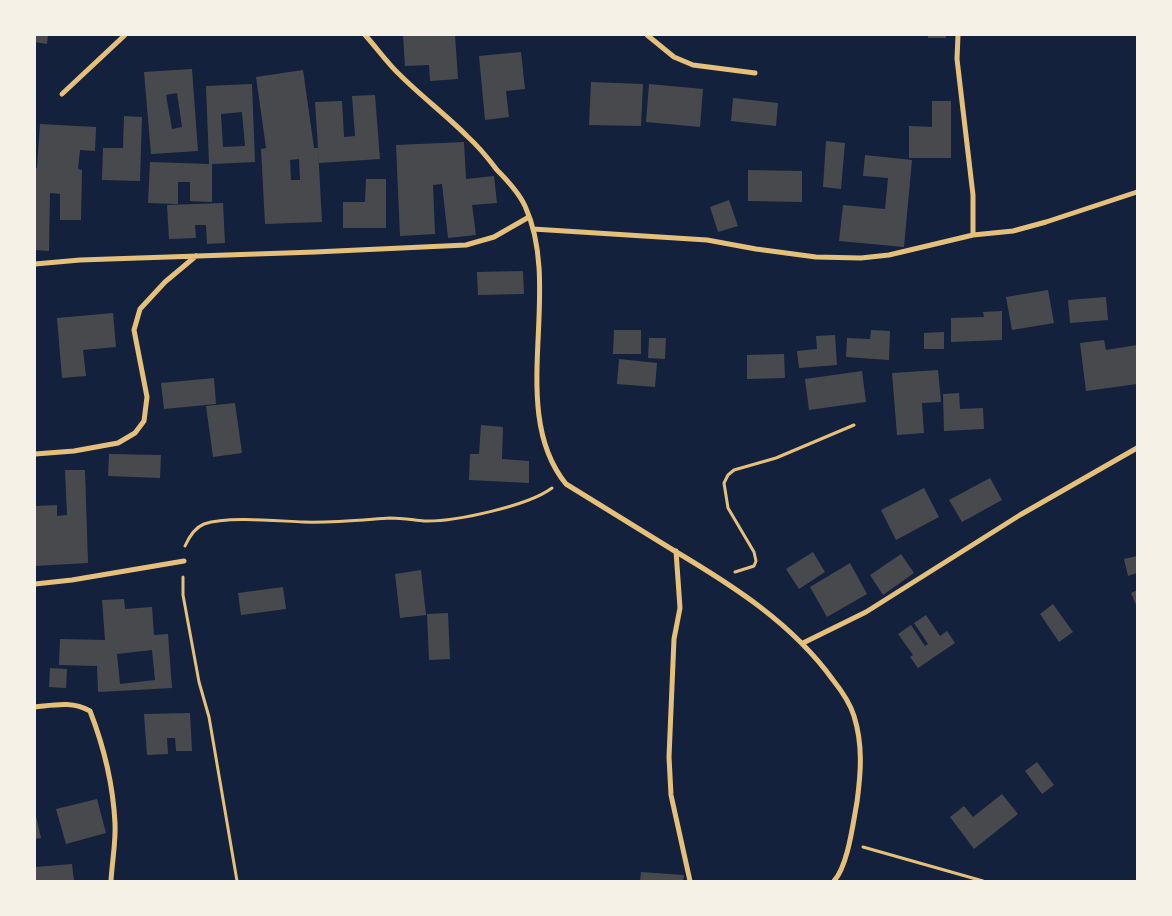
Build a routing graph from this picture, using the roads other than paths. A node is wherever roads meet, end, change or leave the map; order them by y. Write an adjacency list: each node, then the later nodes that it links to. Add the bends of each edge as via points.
1 (126, 35): 6 (street)
2 (365, 35): 8 (street, via 399,74 468,136 525,204)
3 (647, 35): 5 (street, via 674,56 693,65)
4 (958, 35): 10 (street, via 956,59 973,195)
5 (755, 73)
6 (62, 94)
7 (1137, 192): 10 (street, via 1014,231)
8 (529, 218): 9 (street); 11 (street, via 494,237 466,244)
9 (533, 229): 10 (street, via 706,240 816,257 862,258 889,255); 15 (street, via 538,265 538,417 546,449 566,484)
10 (973, 235)
11 (196, 256): 12 (street); 14 (street, via 140,308 134,330 147,397 144,421 135,433 118,443)
12 (35, 264)
13 (1137, 448): 18 (street, via 1020,515 866,612)
14 (35, 454)
15 (676, 551): 18 (street, via 762,608); 21 (street, via 680,608 674,639 669,757 671,795)
16 (184, 561): 17 (street)
17 (35, 584)
18 (803, 643): 22 (street, via 842,691 854,714 859,739 860,777 848,843)
19 (35, 707): 20 (street, via 80,705 90,711 100,735 111,781 115,825)
20 (111, 881)
21 (690, 881)
22 (834, 881)

